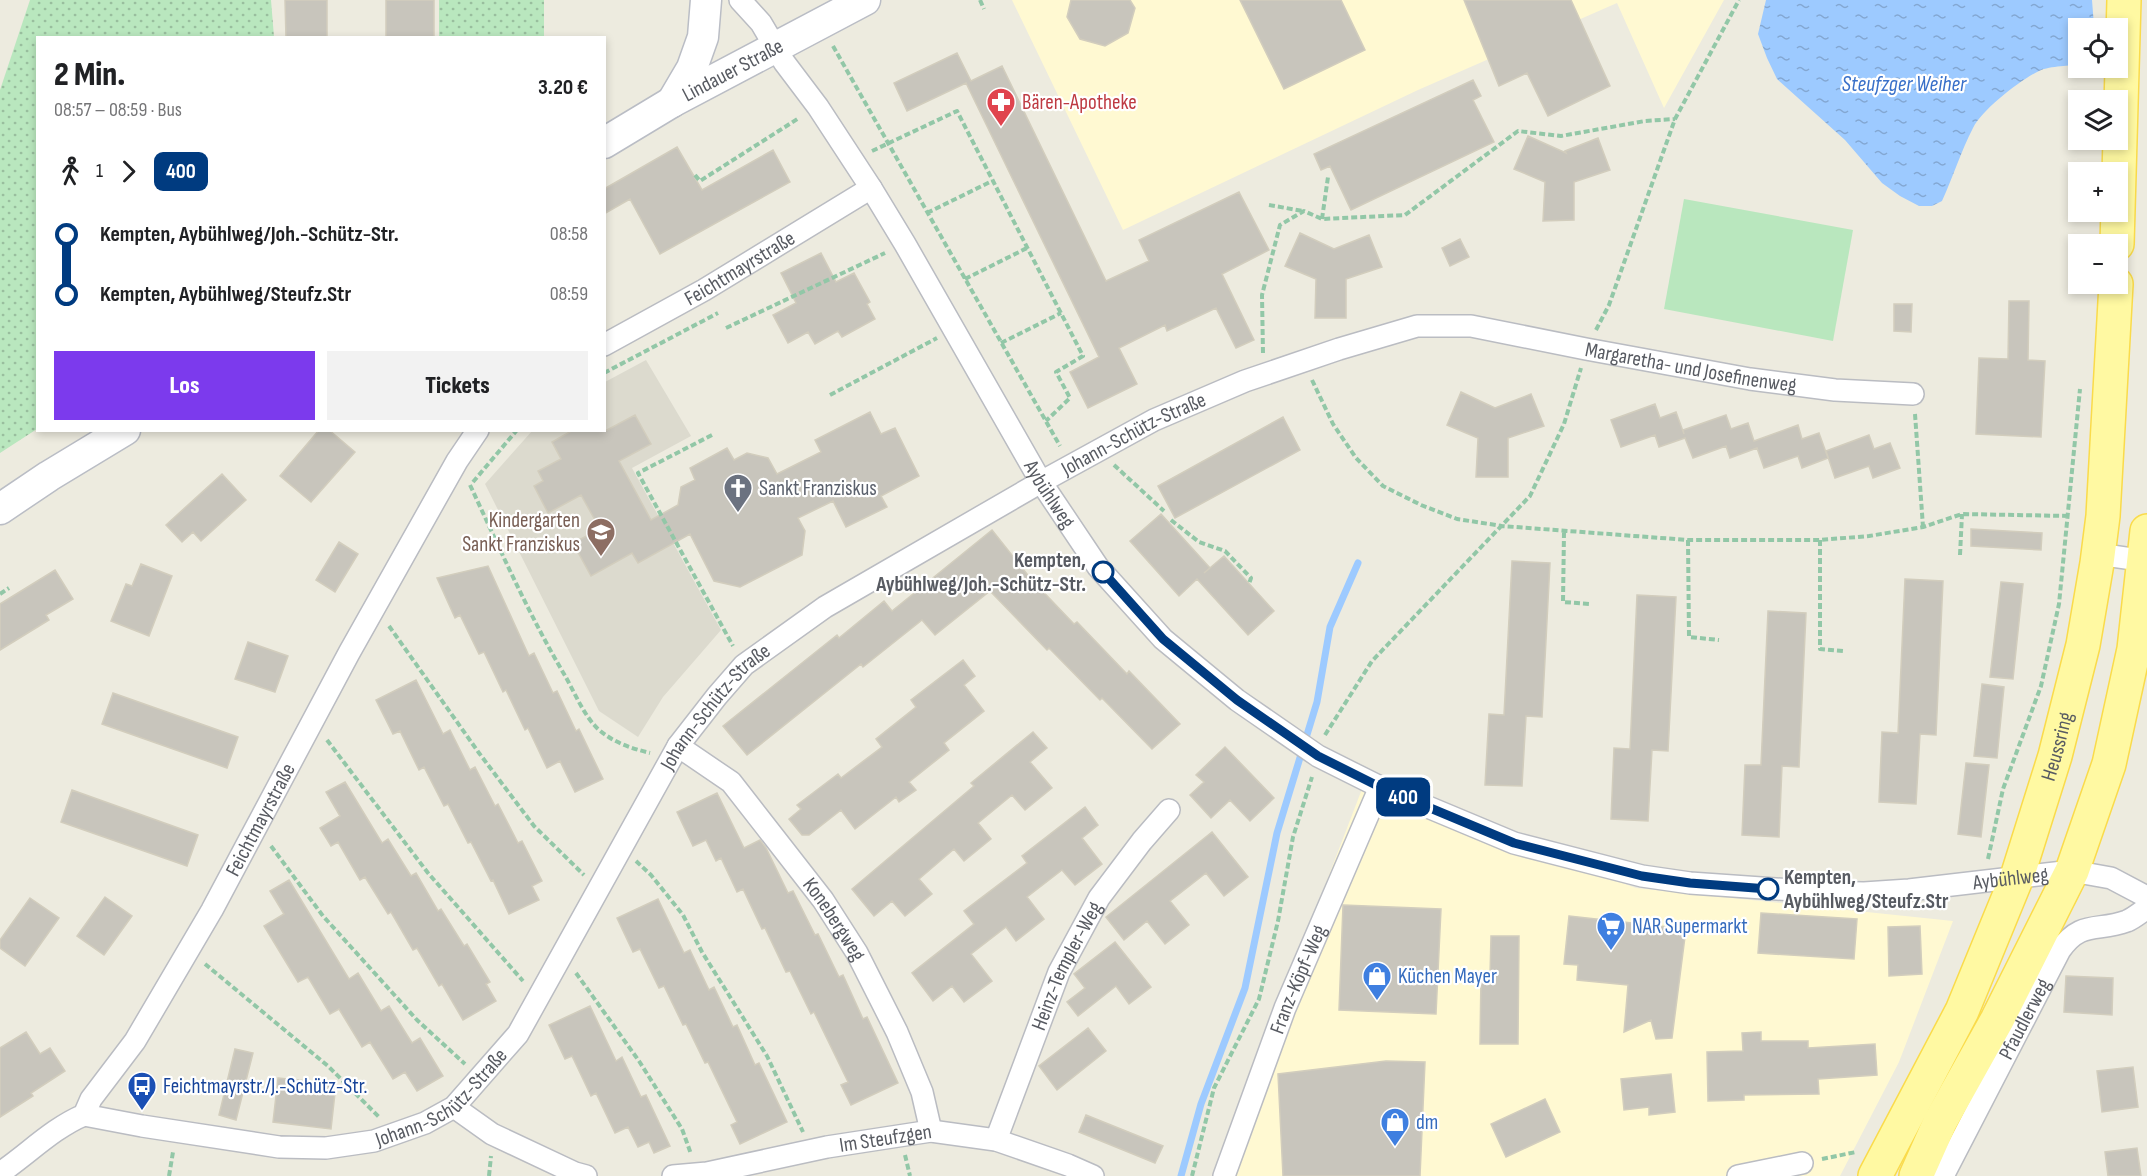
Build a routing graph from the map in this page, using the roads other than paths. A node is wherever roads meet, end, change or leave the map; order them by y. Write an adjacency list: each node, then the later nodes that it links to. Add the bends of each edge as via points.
1 (705, 0): 6 (main road, via 703,37 692,68)
2 (740, 0): 5 (street, Aybühlweg)
3 (865, 0): 5 (main road, Lindauer Straße)
4 (2124, 0): 9 (main road)
5 (776, 46): 6 (main road, Lindauer Straße); 8 (street, Aybühlweg)
6 (672, 102): 7 (main road, Lindauer Straße)
7 (606, 142)
8 (872, 188): 12 (street, Feichtmayrstraße, via 704,290); 16 (street, Aybühlweg)
9 (2117, 234)
10 (2115, 294): 19 (main road, Heussring)
11 (1471, 326): 13 (street, Margaretha- und Josefinenweg, via 1750,379 1835,390); 16 (street, Johann-Schütz-Straße, via 1417,326 1267,373 1154,420)
12 (606, 344)
13 (1913, 394)
14 (122, 432): 17 (main road)
15 (477, 432): 28 (street, Feichtmayrstraße, via 373,610 212,910 135,1041 91,1099)
16 (1041, 482): 20 (street, Johann-Schütz-Straße, via 825,607 744,665); 21 (street, Aybühlweg, via 1098,567 1163,639 1237,700 1314,753)
17 (0, 509)
18 (2146, 551): 19 (street); 23 (main road, via 2134,649 2109,764)
19 (2098, 554): 24 (main road, Heussring, via 2080,657 2055,756)
20 (674, 755): 27 (street, Johann-Schütz-Straße, via 518,1034); 29 (street, Konebergweg, via 731,782 824,900 897,1032 922,1092)
21 (1380, 787): 24 (street, Aybühlweg, via 1514,843 1642,876 1690,883 1821,892 1909,891); 37 (street, Franz-Köpf-Weg, via 1285,1008)
22 (1169, 810): 30 (street, Heinz-Templer-Weg, via 1099,898 1059,972)
23 (2072, 871): 24 (street, Aybühlweg); 25 (street, Aybühlweg, via 2111,878); 39 (main road, via 1940,1122)
24 (2017, 877): 32 (main road, Heussring, via 1962,1011)
25 (2147, 897)
26 (2147, 908): 40 (street, Pfaudlerweg, via 2128,921 2069,936)
27 (454, 1107): 28 (street, Johann-Schütz-Straße, via 425,1123 374,1141 326,1148 279,1147); 34 (street, via 492,1134)
28 (84, 1115): 33 (street, via 71,1120)
29 (931, 1131): 30 (street, Im Steufzgen); 35 (street, Im Steufzgen)
30 (996, 1140): 36 (street, Im Steufzgen)
31 (1802, 1163): 38 (street)
32 (1870, 1163)
33 (0, 1173)
34 (586, 1176)
35 (673, 1176)
36 (1093, 1176)
37 (1224, 1176)
38 (1738, 1176)
39 (1916, 1176)
40 (1943, 1176)

